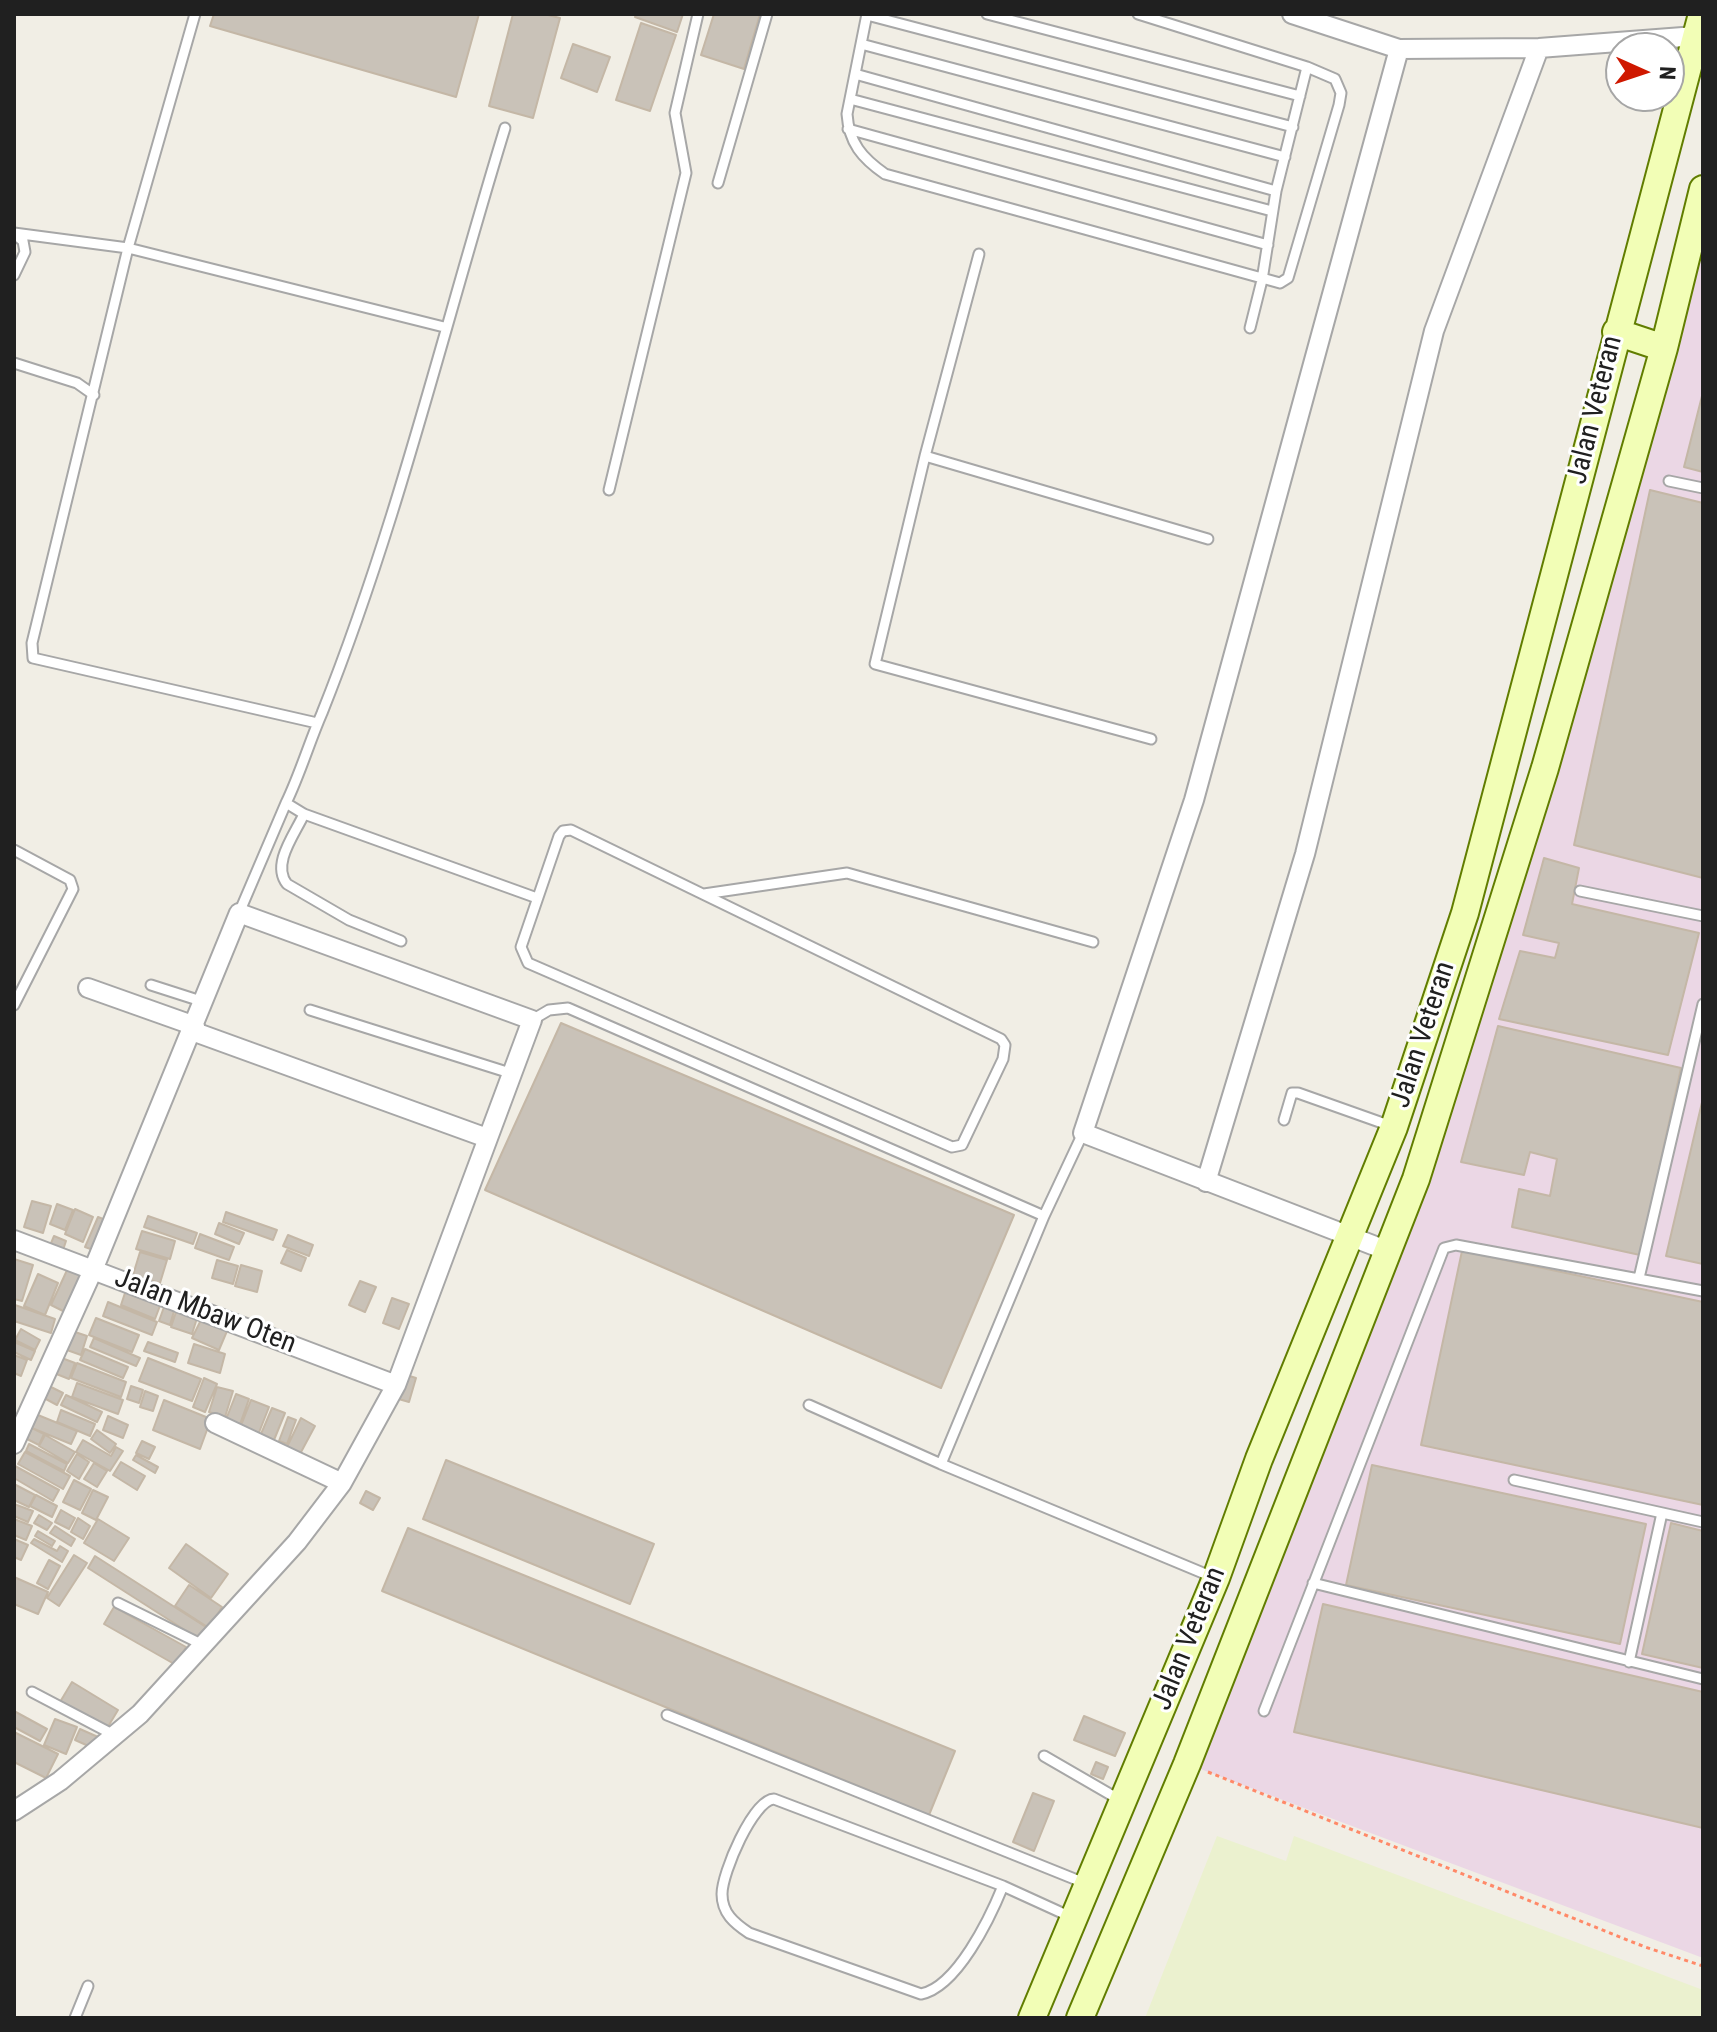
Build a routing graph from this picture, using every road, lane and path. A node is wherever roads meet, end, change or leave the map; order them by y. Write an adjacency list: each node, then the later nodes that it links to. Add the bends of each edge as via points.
1 (195, 14): 26 (lane)
2 (698, 14): 39 (lane, via 675,113 686,173)
3 (767, 14): 20 (lane)
4 (867, 14): 9 (lane); 16 (lane)
5 (987, 14): 14 (lane)
6 (1138, 14): 12 (lane)
7 (1292, 14): 11 (street)
8 (1699, 25): 10 (street); 32 (main road, Jalan Veteran)
9 (861, 44): 13 (lane); 19 (lane)
10 (1539, 48): 11 (street); 68 (street, via 1434,331 1305,854)
11 (1399, 49): 66 (street, via 1194,800)
12 (1307, 67): 14 (lane); 29 (lane, via 1335,79 1341,93 1337,119 1288,278 1280,283)
13 (855, 74): 15 (lane); 22 (lane)
14 (1300, 96): 16 (lane)
15 (850, 99): 18 (lane); 23 (lane)
16 (1293, 127): 19 (lane)
17 (505, 128): 30 (lane)
18 (848, 129): 25 (lane); 29 (lane, via 863,158 885,174)
19 (1285, 157): 22 (lane)
20 (718, 183)
21 (1703, 189): 33 (main road, Jalan Veteran)
22 (1276, 191): 23 (lane)
23 (1272, 211): 25 (lane)
24 (14, 234): 26 (lane); 28 (lane, via 23,241 25,252)
25 (1268, 245): 29 (lane)
26 (128, 248): 30 (lane); 35 (lane)
27 (979, 254): 36 (lane)
28 (14, 275)
29 (1262, 280): 31 (lane)
30 (444, 327): 41 (lane, via 394,514)
31 (1250, 328)
32 (1616, 332): 33 (main road); 65 (main road, Jalan Veteran, via 1465,913)
33 (1664, 348): 72 (main road, Jalan Veteran, via 1498,925)
34 (14, 363): 35 (lane, via 77,383)
35 (94, 395): 41 (lane, via 32,643 33,658)
36 (925, 456): 40 (lane); 42 (lane, via 875,664)
37 (1669, 481): 38 (lane)
38 (1703, 488)
39 (609, 490)
40 (1208, 539)
41 (317, 723): 43 (lane)
42 (1151, 739)
43 (286, 803): 44 (lane); 49 (lane)
44 (304, 814): 48 (lane); 51 (lane, via 279,866 287,884 349,920)
45 (14, 850): 57 (lane, via 70,880 73,889)
46 (1580, 891): 50 (lane)
47 (703, 894): 48 (lane, via 571,830 559,836); 48 (lane, via 1001,1039 1003,1059 962,1145 952,1147 528,963 521,947); 52 (lane, via 847,873)
48 (537, 898)
49 (239, 913): 55 (street); 59 (street)
50 (1703, 916)
51 (401, 941)
52 (1093, 942)
53 (151, 985): 55 (lane)
54 (88, 988): 60 (street)
55 (204, 1002): 60 (street)
56 (1703, 1004): 61 (lane)
57 (14, 1005)
58 (310, 1010): 63 (lane)
59 (523, 1017): 63 (street); 69 (lane, via 568,1008)
60 (194, 1028): 67 (street); 73 (street)
61 (1691, 1056): 62 (lane); 74 (lane)
62 (1703, 1058)
63 (510, 1073): 67 (street)
64 (1284, 1120): 65 (lane, via 1292,1093 1298,1093)
65 (1394, 1127): 70 (main road, Jalan Veteran)
66 (1083, 1133): 68 (street); 69 (lane)
67 (477, 1134): 76 (street, via 439,1277)
68 (1206, 1182): 70 (street)
69 (1044, 1216): 80 (lane)
70 (1348, 1238): 72 (street); 85 (main road, Jalan Veteran)
71 (14, 1240): 73 (street, Jalan Mbaw Oten)
72 (1388, 1251): 96 (main road, Jalan Veteran)
73 (93, 1270): 76 (street, Jalan Mbaw Oten); 79 (street)
74 (1639, 1278): 75 (lane); 86 (lane, via 1456,1245 1444,1248)
75 (1703, 1291)
76 (396, 1385): 82 (street)
77 (809, 1405): 80 (lane)
78 (215, 1423): 82 (street)
79 (14, 1444)
80 (941, 1464): 85 (lane)
81 (1514, 1480): 83 (lane)
82 (342, 1483): 88 (street, via 297,1542)
83 (1662, 1513): 84 (lane); 89 (lane)
84 (1703, 1522)
85 (1216, 1578): 97 (main road, Jalan Veteran)
86 (1313, 1583): 89 (lane); 92 (lane)
87 (118, 1603): 88 (lane)
88 (199, 1643): 94 (street)
89 (1629, 1662): 90 (lane)
90 (1703, 1679)
91 (32, 1692): 94 (lane)
92 (1264, 1711)
93 (667, 1715): 99 (lane)
94 (109, 1733): 98 (street)
95 (1044, 1756): 97 (lane)
96 (1187, 1764): 102 (path); 106 (main road, Jalan Veteran)
97 (1123, 1802): 99 (main road, Jalan Veteran)
98 (15, 1812)
99 (1089, 1885): 101 (main road, Jalan Veteran)
100 (1003, 1886): 100 (lane, via 774,1799 753,1814 722,1895 732,1922 749,1933 921,1994 943,1986 982,1932); 101 (lane)
101 (1073, 1918): 105 (main road, Jalan Veteran)
102 (1703, 1966)
103 (88, 1986): 104 (lane)
104 (75, 2018)
105 (1032, 2018)
106 (1080, 2018)

